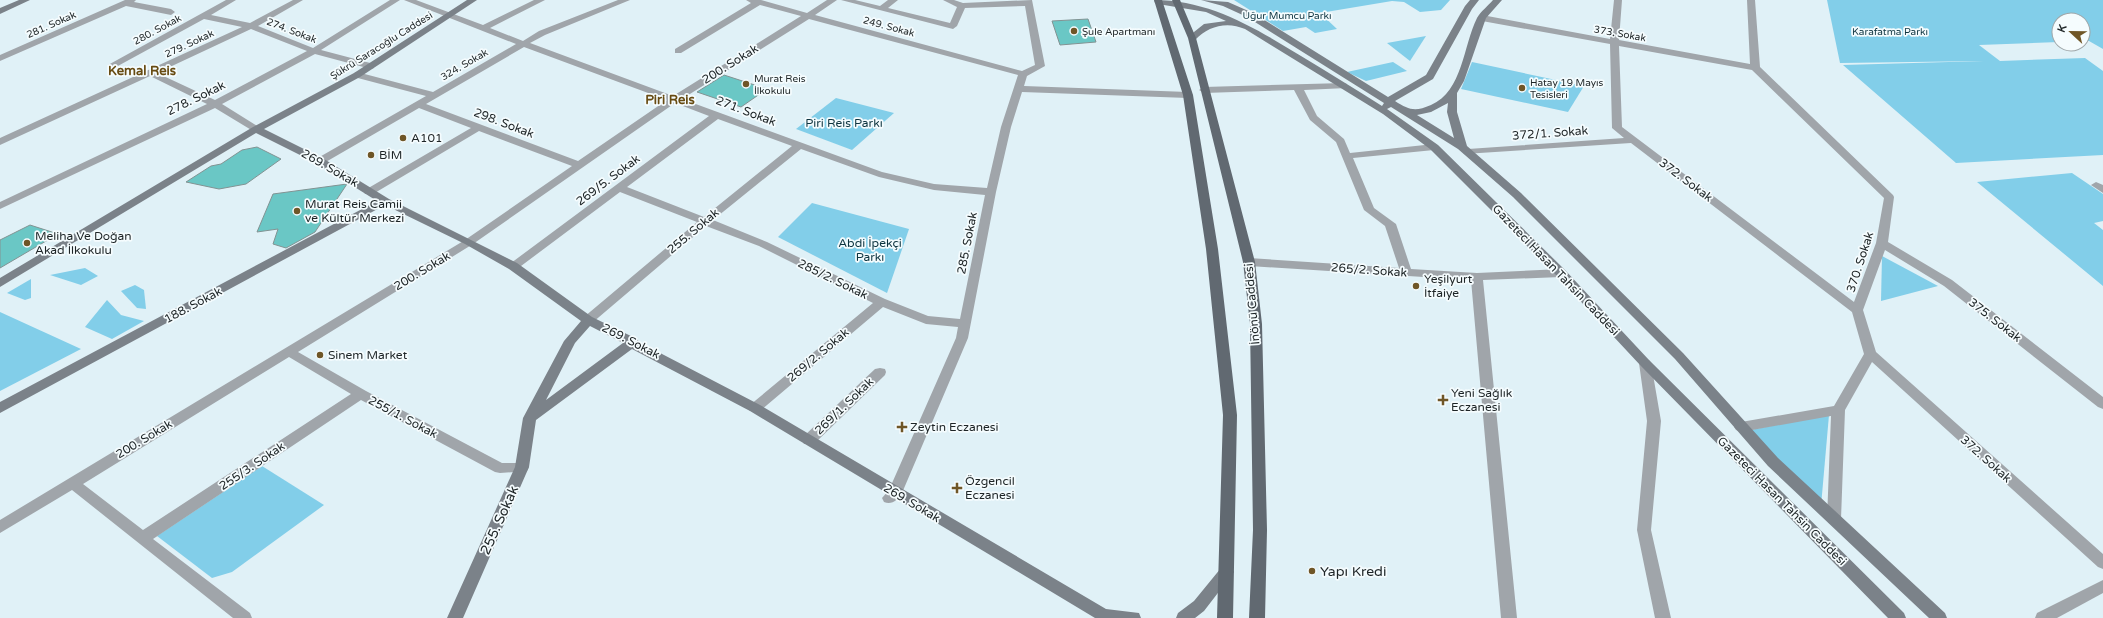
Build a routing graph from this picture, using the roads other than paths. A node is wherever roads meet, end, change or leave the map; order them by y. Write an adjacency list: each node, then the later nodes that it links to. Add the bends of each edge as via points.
1 (26, 0): 27 (main road)
2 (113, 0): 21 (street)
3 (232, 0): 30 (street, 280. Sokak)
4 (299, 0): 33 (street, 279. Sokak)
5 (396, 0): 39 (street, 278. Sokak)
6 (408, 0): 29 (street, 271. Sokak)
7 (474, 0): 29 (main road, Şükrü Saracoğlu Caddesi)
8 (541, 0): 35 (street)
9 (626, 0): 38 (street, 324. Sokak, via 558,26)
10 (750, 0): 22 (street, 249. Sokak)
11 (833, 0): 31 (street, 200. Sokak)
12 (845, 0): 26 (street)
13 (894, 0): 26 (street)
14 (947, 0): 25 (street)
15 (1160, 0): 24 (main road, Gazeteci Hasan Tahsin Caddesi); 52 (main road)
16 (1205, 0): 55 (main road, Gazeteci Hasan Tahsin Caddesi, via 1225,4 1250,15 1370,88)
17 (1475, 0): 55 (main road, via 1426,81)
18 (1498, 0): 32 (main road)
19 (1618, 0): 37 (street, 372. Sokak)
20 (1751, 0): 44 (street)
21 (129, 2): 28 (street); 41 (street, 281. Sokak)
22 (759, 2): 31 (street, 249. Sokak); 40 (street)
23 (1028, 2): 25 (street); 46 (street, via 1040,66)
24 (1178, 3): 34 (main road, Gazeteci Hasan Tahsin Caddesi, via 1208,10); 36 (main road, İnönü Caddesi)
25 (962, 6): 26 (street, via 953,26)
26 (881, 9)
27 (0, 11)
28 (171, 12)
29 (448, 15): 35 (street, 271. Sokak); 43 (main road, Şükrü Saracoğlu Caddesi)
30 (204, 16): 33 (street, 274. Sokak); 42 (street, 280. Sokak)
31 (807, 16): 46 (street, 249. Sokak); 56 (street, 200. Sokak)
32 (1482, 18): 37 (street, 373. Sokak); 54 (main road)
33 (251, 26): 39 (street, 274. Sokak); 45 (street, 279. Sokak)
34 (1248, 27): 36 (main road, via 1229,23 1212,24 1200,28); 48 (main road, Gazeteci Hasan Tahsin Caddesi)
35 (484, 28): 38 (street, 271. Sokak)
36 (1192, 38): 51 (main road, İnönü Caddesi)
37 (1614, 43): 44 (street, 373. Sokak); 64 (street, 372. Sokak, via 1617,128)
38 (522, 44): 53 (street, 324. Sokak); 56 (street, 271. Sokak)
39 (314, 51): 43 (street, 274. Sokak); 57 (street, 278. Sokak)
40 (678, 51)
41 (0, 58)
42 (113, 65)
43 (371, 66): 47 (main road, Şükrü Saracoğlu Caddesi)
44 (1755, 68): 79 (street, 370. Sokak, via 1889,198)
45 (150, 73): 57 (street, 269. Sokak); 65 (street, 279. Sokak)
46 (1023, 74): 50 (street, 285. Sokak)
47 (357, 75): 53 (street); 63 (main road, Şükrü Saracoğlu Caddesi)
48 (1344, 86): 49 (street); 59 (main road, Gazeteci Hasan Tahsin Caddesi)
49 (1298, 88): 51 (street); 69 (street, via 1313,118 1340,141)
50 (1017, 89): 52 (street); 74 (street, 285. Sokak)
51 (1204, 90): 80 (main road, İnönü Caddesi)
52 (1188, 94): 110 (main road, via 1212,249 1230,414)
53 (433, 95): 58 (street, 324. Sokak)
54 (1454, 95): 60 (main road, via 1434,109); 68 (main road, via 1452,112)
55 (1394, 96): 59 (main road); 60 (main road, Gazeteci Hasan Tahsin Caddesi)
56 (675, 100): 61 (street, 271. Sokak); 71 (street, 200. Sokak)
57 (215, 104): 63 (street, 269. Sokak); 76 (street, 278. Sokak)
58 (417, 104): 62 (street, 298. Sokak); 70 (street, 324. Sokak)
59 (1386, 112): 60 (main road); 67 (main road, Gazeteci Hasan Tahsin Caddesi)
60 (1410, 113): 68 (main road, Gazeteci Hasan Tahsin Caddesi)
61 (718, 114): 66 (street, 271. Sokak); 72 (street, 269/5. Sokak)
62 (478, 127): 71 (street, 298. Sokak); 73 (street)
63 (256, 129): 70 (main road, 269. Sokak); 85 (main road, Şükrü Saracoğlu Caddesi)
64 (1634, 140): 68 (street, 372/1. Sokak); 87 (street, 372. Sokak)
65 (0, 142)
66 (800, 146): 74 (street, 271. Sokak, via 879,174 934,187); 77 (street, 255. Sokak)
67 (1434, 147): 69 (street); 83 (main road, Gazeteci Hasan Tahsin Caddesi)
68 (1465, 149): 101 (main road, Gazeteci Hasan Tahsin Caddesi, via 1517,195 1679,356)
69 (1347, 156): 82 (street, via 1369,210 1390,224)
70 (320, 161): 73 (main road, 269. Sokak)
71 (581, 166): 78 (street, 200. Sokak)
72 (620, 188): 77 (street, 285/2. Sokak); 81 (street, 269/5. Sokak)
73 (369, 192): 75 (main road, 269. Sokak)
74 (990, 192): 89 (street, 285. Sokak)
75 (385, 201): 78 (main road, 269. Sokak); 97 (main road, 188. Sokak)
76 (0, 206)
77 (704, 222): 86 (street, 285/2. Sokak, via 762,244); 88 (street, 255. Sokak)
78 (469, 242): 81 (main road, 269. Sokak); 91 (street, 200. Sokak)
79 (1882, 243): 87 (street, 370. Sokak); 96 (street, 375. Sokak, via 1948,283)
80 (1249, 262): 82 (street, 265/2. Sokak); 118 (main road, İnönü Caddesi, via 1256,324 1260,530)
81 (513, 266): 88 (main road, 269. Sokak)
82 (1406, 272): 84 (street, 265/2. Sokak)
83 (1561, 273): 84 (street, 265/2. Sokak); 93 (main road, Gazeteci Hasan Tahsin Caddesi)
84 (1477, 277): 119 (street)
85 (0, 283)
86 (881, 302): 89 (street, 285/2. Sokak, via 926,320); 98 (street, 269/2. Sokak)
87 (1858, 310): 92 (street, 370. Sokak)
88 (588, 320): 90 (main road, 269. Sokak); 100 (main road, 255. Sokak, via 570,341)
89 (965, 323): 105 (street, 285. Sokak, via 962,338)
90 (633, 342): 98 (main road, 269. Sokak); 100 (main road)
91 (290, 352): 95 (street, 255/1. Sokak); 104 (street, 200. Sokak)
92 (1870, 354): 99 (street); 109 (street, 372. Sokak)
93 (1645, 363): 120 (street, via 1654,421 1644,530); 121 (main road, Gazeteci Hasan Tahsin Caddesi)
94 (880, 372): 102 (street, 269/1. Sokak)
95 (360, 394): 103 (street, 255/1. Sokak, via 500,468); 108 (street, 255/3. Sokak)
96 (2103, 404)
97 (0, 408)
98 (755, 408): 102 (main road, 269. Sokak)
99 (1838, 410): 101 (street); 106 (street)
100 (530, 418): 103 (main road, 255. Sokak)
101 (1741, 427): 106 (main road, Gazeteci Hasan Tahsin Caddesi, via 1773,462)
102 (808, 440): 105 (main road, 269. Sokak)
103 (522, 467): 114 (main road, 255. Sokak)
104 (72, 483): 107 (street, 200. Sokak); 108 (street)
105 (892, 496): 112 (main road, 269. Sokak)
106 (1834, 519): 122 (main road, Gazeteci Hasan Tahsin Caddesi)
107 (0, 526)
108 (143, 538): 113 (street)
109 (2103, 563)
110 (1226, 572): 116 (main road, via 1200,606); 117 (main road)
111 (2103, 586): 123 (street)
112 (1105, 617): 115 (main road)
113 (244, 618)
114 (455, 618)
115 (1133, 618)
116 (1184, 618)
117 (1225, 618)
118 (1257, 618)
119 (1509, 618)
120 (1663, 618)
121 (1898, 618)
122 (1939, 618)
123 (2043, 618)

